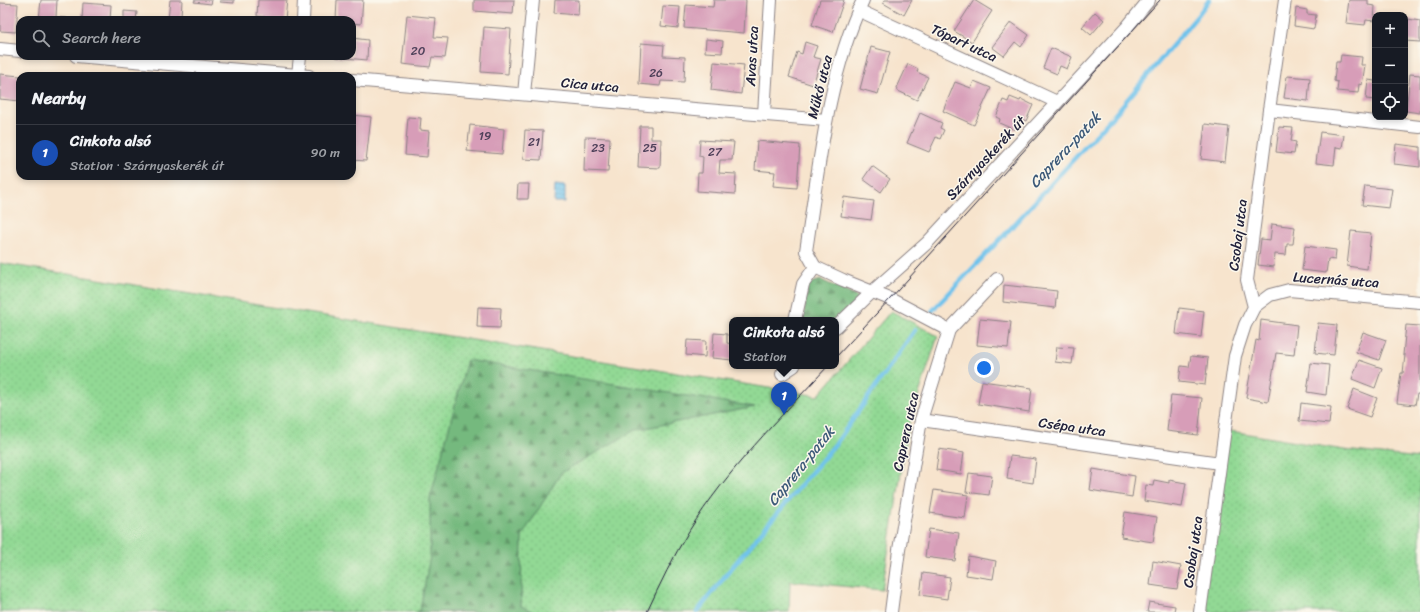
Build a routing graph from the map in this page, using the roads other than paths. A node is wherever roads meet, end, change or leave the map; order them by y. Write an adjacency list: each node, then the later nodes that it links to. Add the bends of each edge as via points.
1 (304, 0): 7 (street)
2 (533, 0): 15 (street)
3 (771, 0): 18 (street, Avas utca)
4 (1149, 0): 16 (street, Szárnyaskerék út)
5 (1285, 0): 17 (street, Csobaj utca)
6 (861, 5): 16 (street, Tópart utca); 19 (street, Műkő utca, via 846,44)
7 (303, 16)
8 (0, 50): 9 (street)
9 (16, 51)
10 (122, 60): 12 (street)
11 (301, 60): 13 (street)
12 (258, 72)
13 (303, 72)
14 (356, 80): 15 (street, Cica utca)
15 (524, 94): 18 (street, Cica utca)
16 (1058, 102): 23 (street, Szárnyaskerék út, via 928,243)
17 (1269, 110): 20 (street); 25 (street, Csobaj utca, via 1247,280)
18 (764, 114): 19 (street, Cica utca)
19 (826, 120): 21 (street, Műkő utca, via 806,251)
20 (1420, 127)
21 (815, 267): 23 (street); 26 (street, via 803,284)
22 (997, 279): 28 (street, Caprera utca)
23 (873, 291): 27 (street, Szárnyaskerék út); 28 (street)
24 (1420, 302): 25 (street, Lucernás utca, via 1289,290 1270,295)
25 (1254, 307): 30 (street, Csobaj utca, via 1235,356)
26 (796, 317)
27 (839, 324)
28 (949, 330): 29 (street, Caprera utca)
29 (921, 420): 30 (street, Csépa utca); 31 (street, Caprera utca)
30 (1220, 463): 32 (street, Csobaj utca)
31 (891, 612)
32 (1200, 612)

